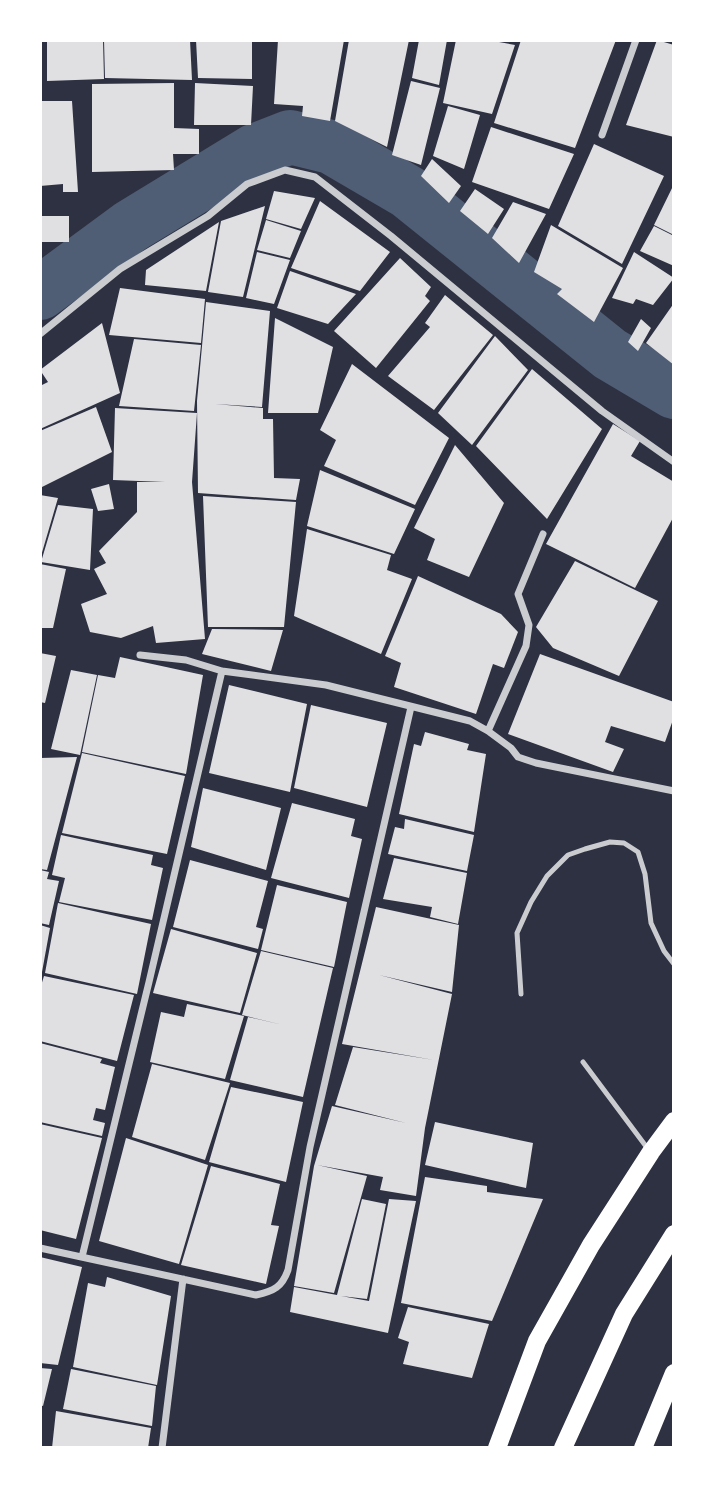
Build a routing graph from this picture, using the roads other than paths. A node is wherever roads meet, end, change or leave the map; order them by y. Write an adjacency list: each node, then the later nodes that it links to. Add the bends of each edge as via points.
1 (636, 40): 2 (street)
2 (603, 135)
3 (40, 334): 4 (street, via 120,270 208,216 247,184 285,170 315,177 603,411)
4 (674, 462)
5 (543, 534): 9 (street, via 518,594 529,625 526,646)
6 (140, 655): 7 (street, via 186,660)
7 (222, 671): 8 (street, via 326,685); 18 (street)
8 (411, 707): 9 (street, via 470,721); 19 (street, via 283,1284 256,1295)
9 (488, 731): 10 (street, via 518,757 536,763)
10 (674, 791)
11 (674, 964): 12 (lane, via 652,923 638,852 624,843 610,842 568,855 547,876 531,902 517,933)
12 (521, 994)
13 (583, 1062): 15 (lane)
14 (674, 1121): 15 (main road)
15 (651, 1152): 22 (main road, via 537,1341)
16 (674, 1234): 23 (main road, via 624,1314)
17 (40, 1248): 18 (street)
18 (82, 1257): 19 (street)
19 (183, 1279): 21 (street)
20 (674, 1373): 24 (main road)
21 (162, 1448)
22 (497, 1448)
23 (563, 1448)
24 (643, 1448)

